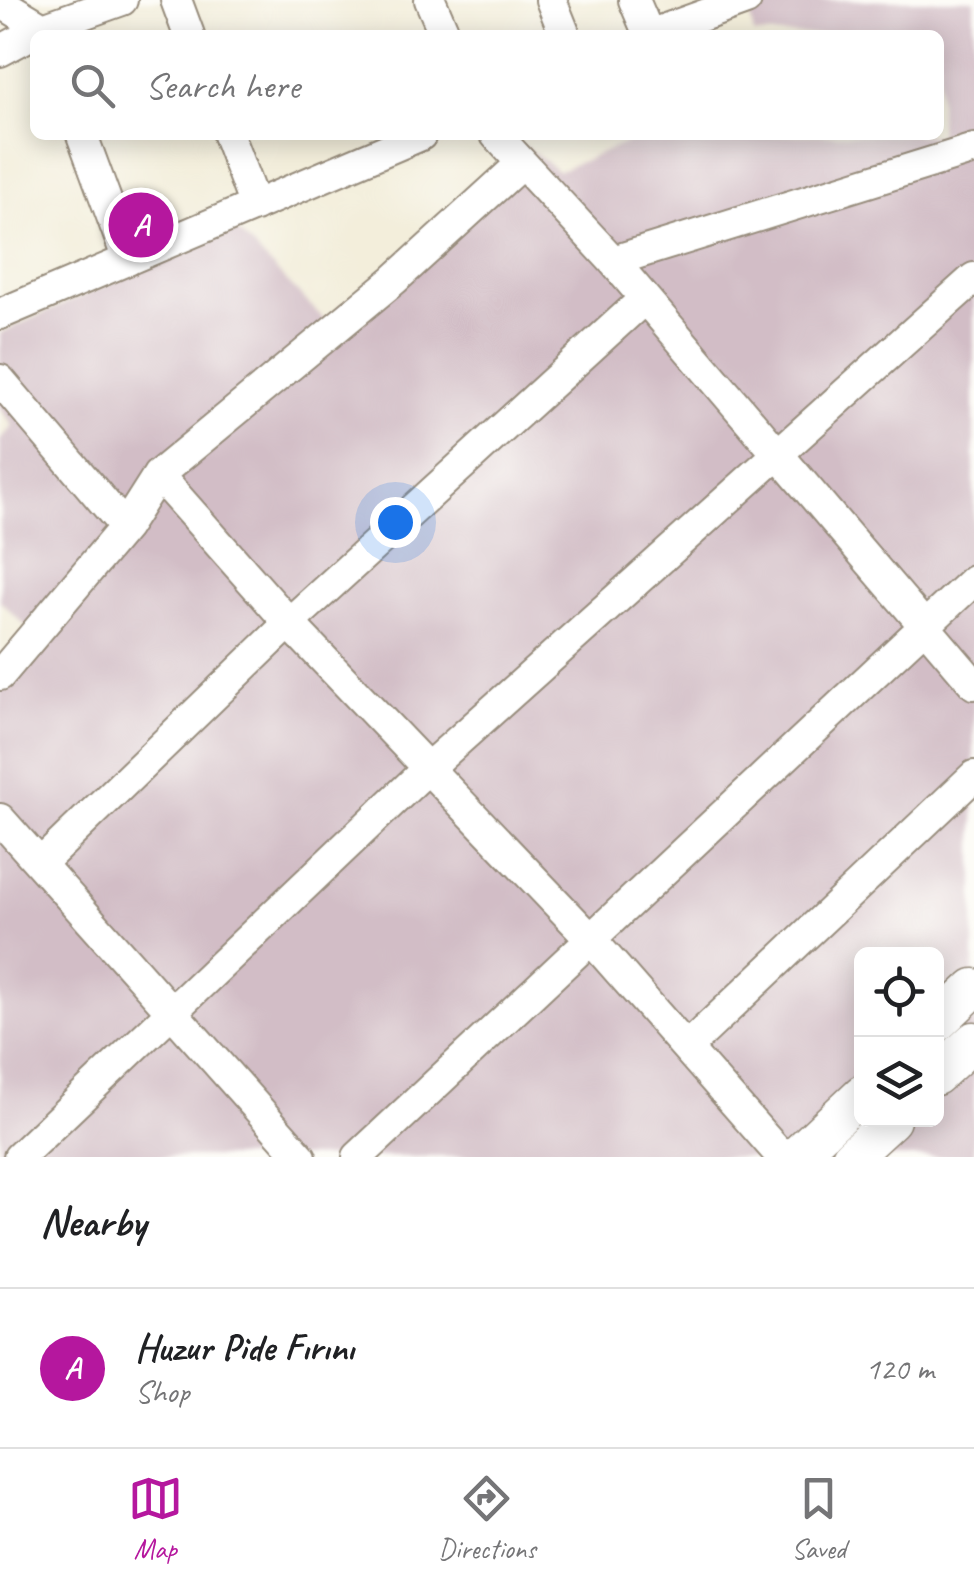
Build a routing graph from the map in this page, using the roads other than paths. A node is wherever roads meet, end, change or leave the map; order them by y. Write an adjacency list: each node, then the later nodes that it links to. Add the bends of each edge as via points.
1 (122, 0): 9 (street)
2 (176, 0): 10 (street)
3 (430, 0): 11 (street)
4 (551, 0): 12 (street)
5 (634, 0): 13 (street)
6 (734, 2): 14 (street)
7 (13, 4): 8 (street)
8 (42, 30)
9 (49, 30)
10 (187, 30)
11 (442, 30)
12 (563, 30)
13 (647, 30)
14 (662, 30)
15 (30, 38): 16 (street)
16 (0, 51)
17 (84, 140): 24 (street)
18 (230, 140): 23 (street)
19 (410, 140): 23 (street)
20 (500, 140): 22 (street)
21 (974, 149): 25 (street)
22 (520, 164): 25 (street); 31 (street, via 394,280)
23 (255, 206): 24 (street)
24 (128, 260): 28 (street)
25 (613, 261): 27 (street)
26 (974, 278): 30 (street)
27 (643, 300): 30 (street); 34 (street)
28 (0, 314)
29 (0, 380): 32 (street)
30 (777, 456): 35 (street); 38 (street)
31 (158, 475): 32 (street); 34 (street)
32 (125, 527): 36 (street)
33 (974, 580): 35 (street)
34 (289, 623): 38 (street); 41 (street)
35 (923, 627): 37 (street); 42 (street)
36 (1, 671)
37 (974, 684)
38 (428, 768): 42 (street); 44 (street)
39 (974, 776): 47 (street)
40 (0, 819): 41 (street)
41 (40, 864): 44 (street)
42 (589, 938): 47 (street); 53 (street)
43 (974, 988): 45 (main road)
44 (171, 1012): 51 (street); 52 (street)
45 (944, 1016)
46 (974, 1041): 48 (main road)
47 (687, 1046): 54 (street)
48 (944, 1069)
49 (854, 1102): 55 (main road)
50 (883, 1127): 56 (main road)
51 (19, 1157)
52 (301, 1157)
53 (358, 1157)
54 (782, 1157)
55 (795, 1157)
56 (851, 1157)

